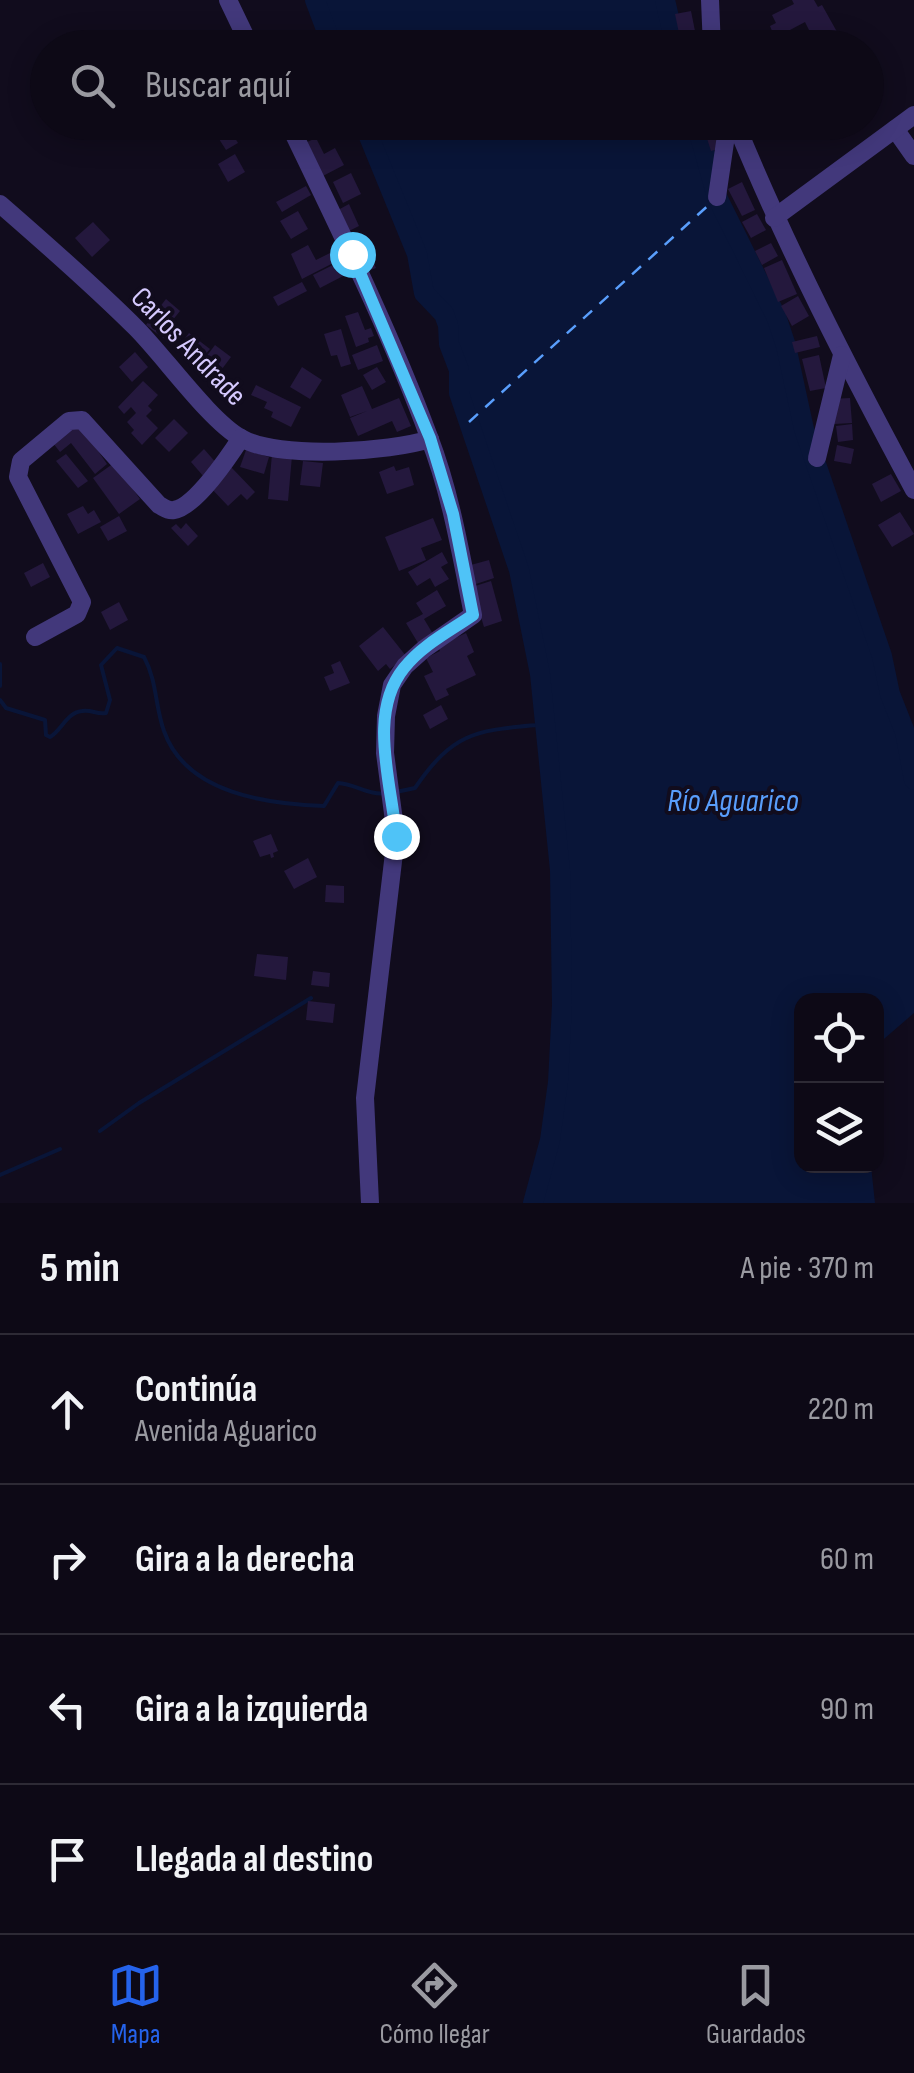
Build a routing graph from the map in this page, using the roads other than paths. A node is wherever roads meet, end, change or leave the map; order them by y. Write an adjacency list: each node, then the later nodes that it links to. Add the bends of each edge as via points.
1 (228, 0): 3 (street)
2 (710, 0): 4 (street)
3 (242, 30)
4 (711, 30)
5 (914, 115): 6 (street)
6 (896, 129): 7 (street); 12 (street)
7 (884, 138)
8 (297, 140): 18 (street)
9 (728, 140): 13 (street)
10 (740, 140): 15 (street)
11 (881, 140): 15 (street)
12 (914, 156)
13 (717, 197)
14 (0, 204): 17 (street, Carlos Andrade, via 136,328)
15 (774, 218): 16 (street)
16 (842, 355): 19 (street); 20 (street)
17 (241, 438): 18 (street, Carlos Andrade, via 334,451); 21 (street, via 212,478 174,510 159,505 82,420 70,421 21,460 18,477 82,602 76,614)
18 (430, 438): 22 (street, via 473,615 406,666 392,685 386,716 396,836 366,1098)
19 (817, 458)
20 (914, 490)
21 (35, 636)
22 (370, 1203)

